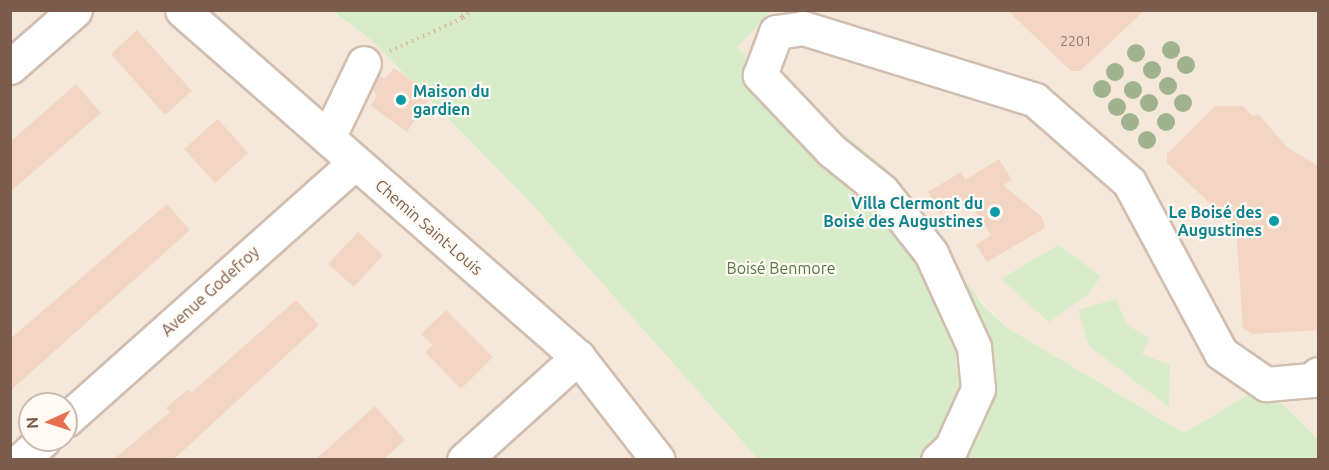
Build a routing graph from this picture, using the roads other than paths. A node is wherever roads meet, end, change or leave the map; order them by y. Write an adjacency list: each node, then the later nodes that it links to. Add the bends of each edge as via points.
1 (75, 10): 4 (street)
2 (182, 10): 5 (street, Chemin Saint-Louis)
3 (364, 63): 5 (street)
4 (10, 67)
5 (328, 138): 6 (street, Chemin Saint-Louis)
6 (354, 163): 7 (street, Chemin Saint-Louis); 9 (street, Avenue Godefroy)
7 (578, 357): 10 (street); 11 (street, Chemin Saint-Louis)
8 (1318, 374): 12 (street, via 1312,380 1266,384 1221,353 1129,182 1035,100 803,28 776,32 760,75 832,152 882,191 924,244 974,347 978,389 951,448)
9 (78, 409)
10 (464, 459)
11 (658, 459)
12 (939, 459)

